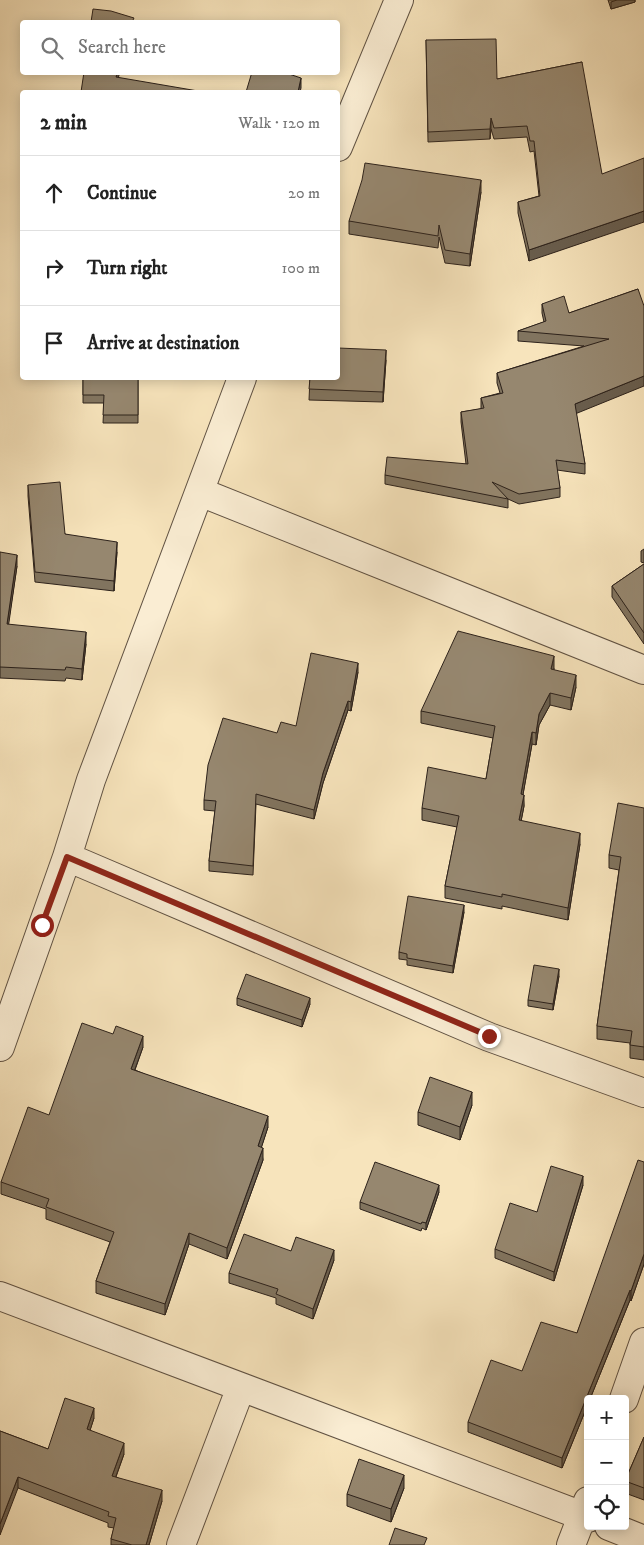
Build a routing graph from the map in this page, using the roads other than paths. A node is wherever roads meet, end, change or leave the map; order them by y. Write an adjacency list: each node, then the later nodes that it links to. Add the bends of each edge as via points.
1 (399, 0): 2 (street)
2 (340, 142)
3 (241, 380): 4 (street)
4 (200, 492): 5 (street); 6 (street, via 91,780)
5 (644, 670)
6 (67, 857): 7 (street); 8 (street, via 489,1036)
7 (0, 1047)
8 (644, 1093)
9 (0, 1296): 11 (street)
10 (644, 1342): 12 (street)
11 (241, 1387): 13 (street); 17 (street)
12 (625, 1395)
13 (584, 1511)
14 (584, 1516): 18 (street)
15 (619, 1530): 16 (street)
16 (644, 1540)
17 (181, 1545)
18 (571, 1545)

